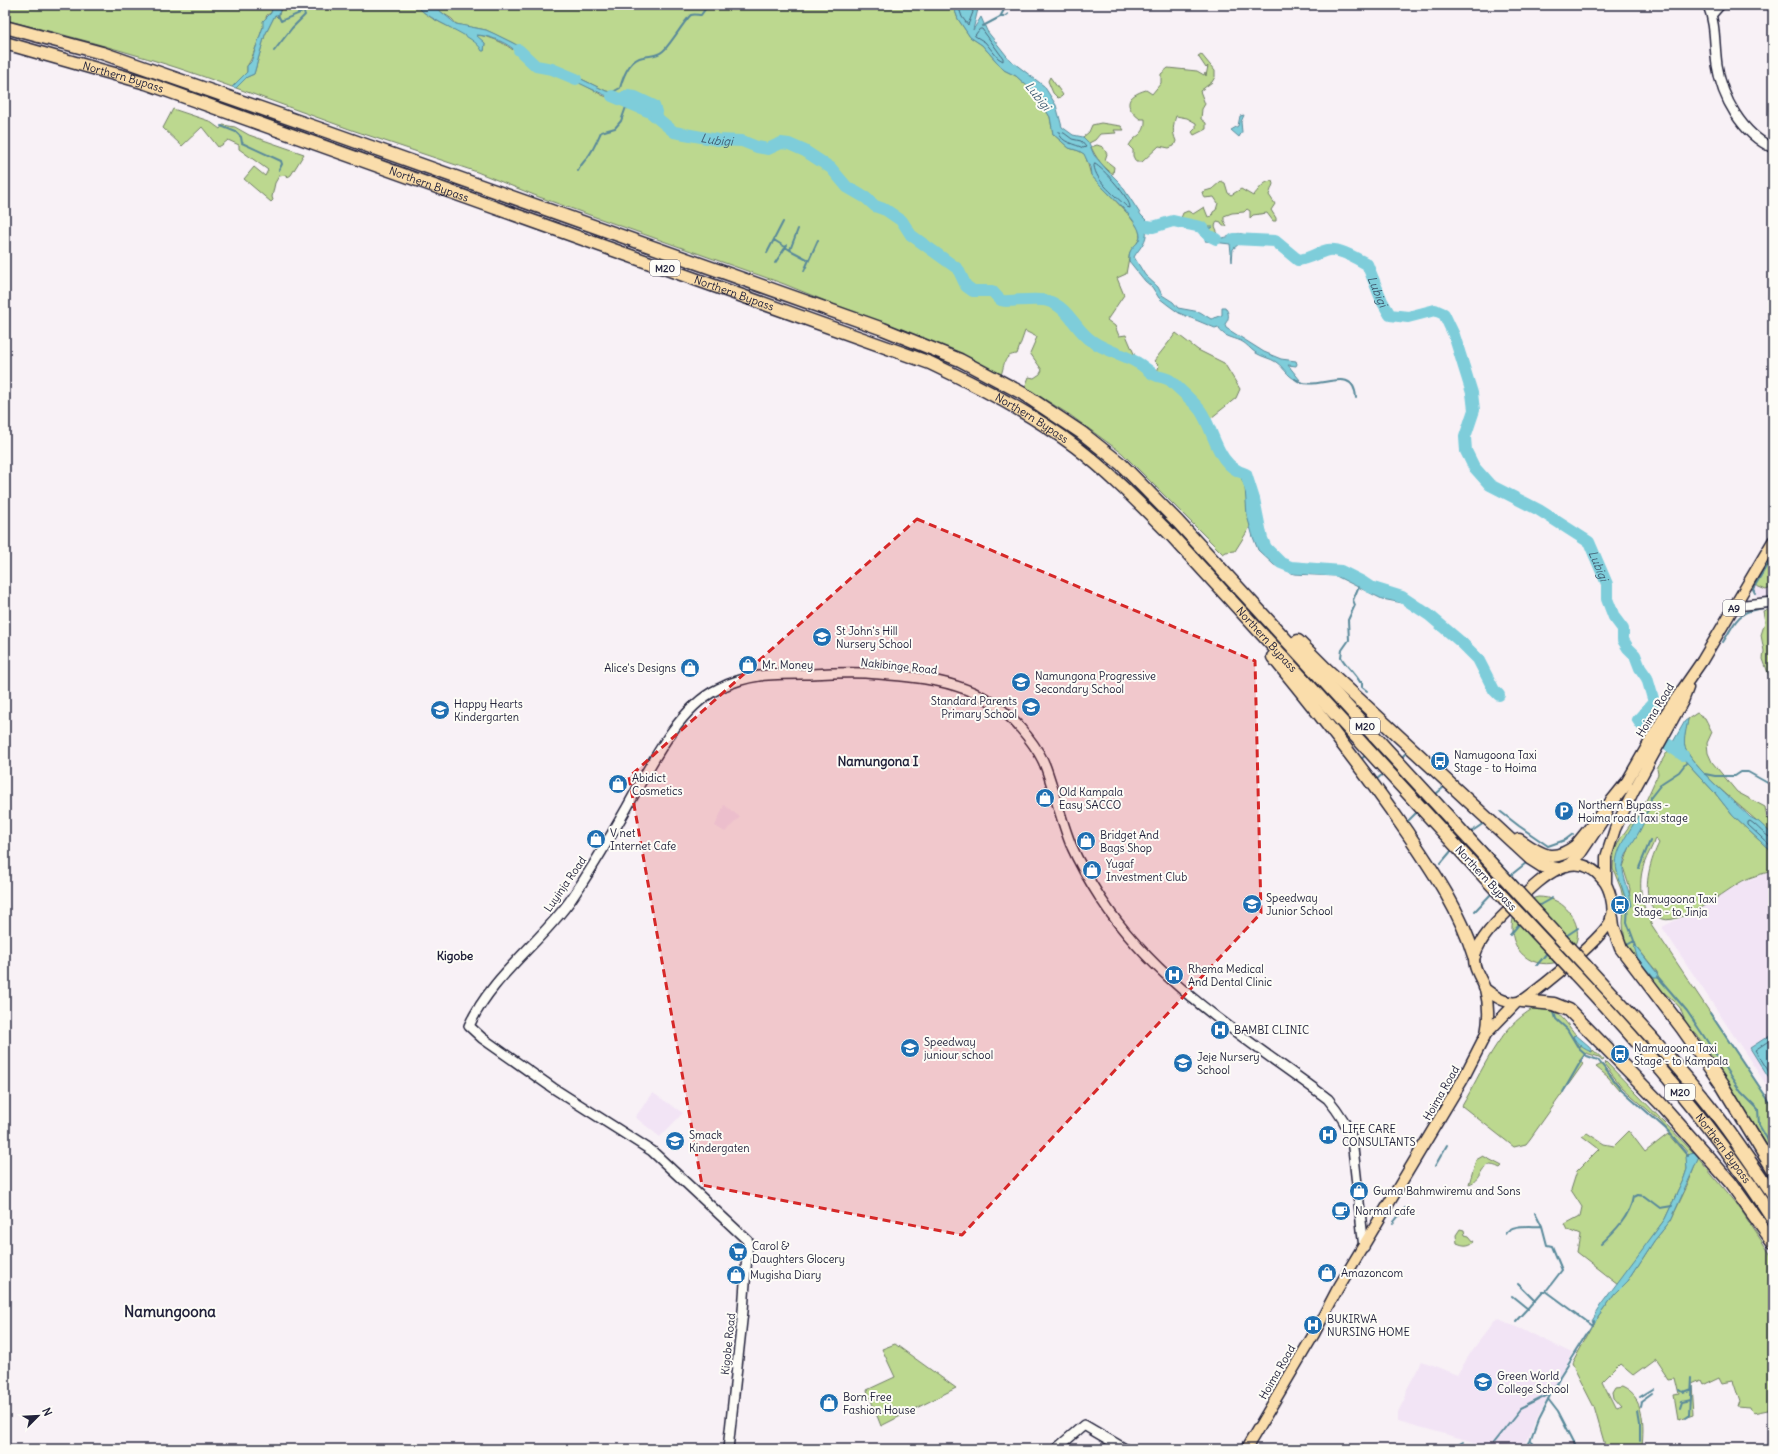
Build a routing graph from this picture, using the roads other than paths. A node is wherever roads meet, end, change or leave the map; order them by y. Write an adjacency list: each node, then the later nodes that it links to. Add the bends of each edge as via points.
1 (1708, 5): 3 (street)
2 (1720, 5): 3 (street)
3 (1712, 14): 6 (street, via 1718,73 1728,100 1747,129)
4 (5, 27): 8 (highway, Northern Bypass / M20, via 102,53 326,131 883,329 960,360 1022,393 1082,433 1121,464)
5 (5, 43): 11 (highway, Northern Bypass / M20, via 146,83 930,363 986,390 1033,418 1092,461 1172,536)
6 (1773, 148)
7 (1773, 541): 10 (main road, A9)
8 (1221, 568): 15 (highway, via 1248,587 1325,668); 24 (highway, Northern Bypass / M20, bridge, via 1670,1058 1708,1104)
9 (1773, 602): 10 (street)
10 (1736, 606): 13 (main road, A9)
11 (1251, 622): 19 (highway, via 1268,651 1336,733 1434,872 1457,912); 25 (highway, Northern Bypass / M20, bridge, via 1662,1069 1731,1158)
12 (806, 674): 26 (street, Luyinja Road, via 749,677 719,688 693,706 651,764 603,849 570,900 554,922 490,992 469,1026 482,1038 554,1088 652,1151); 28 (street, Nakibinge Road, via 863,673 928,679 975,694 1000,708 1010,718 1046,766 1071,844 1100,898 1144,954 1191,997 1328,1099 1339,1112 1352,1139)
13 (1693, 675): 14 (main road, Hoima Road / A9, via 1666,713); 14 (main road, Hoima Road / A9, via 1683,701 1649,763)
14 (1630, 787): 15 (highway, via 1576,846 1560,855 1545,856 1535,851); 16 (main road, Hoima Road, via 1581,853); 17 (main road, A9, via 1610,841 1606,857)
15 (1486, 816): 16 (highway, via 1531,859 1542,866)
16 (1562, 867): 17 (main road, via 1580,864 1591,868); 19 (main road, Hoima Road, via 1532,888 1501,918 1487,934)
17 (1606, 883): 18 (main road, via 1610,894)
18 (1612, 918): 21 (main road, Hoima Road, via 1602,934 1544,985); 23 (highway, via 1621,948 1722,1085)
19 (1474, 956): 20 (main road)
20 (1484, 988): 21 (main road, via 1503,1001); 22 (main road, via 1488,1010)
21 (1520, 1002): 22 (main road, Hoima Road); 27 (highway, via 1554,1004 1569,1010 1660,1103 1725,1176)
22 (1486, 1034): 28 (main road, Hoima Road, via 1462,1081)
23 (1773, 1170)
24 (1773, 1196)
25 (1773, 1220)
26 (748, 1241): 29 (street, Kigobe Road)
27 (1773, 1242)
28 (1364, 1248): 32 (main road, Hoima Road, via 1337,1290)
29 (728, 1449)
30 (1056, 1449): 31 (street, via 1084,1425)
31 (1125, 1449)
32 (1246, 1449)

